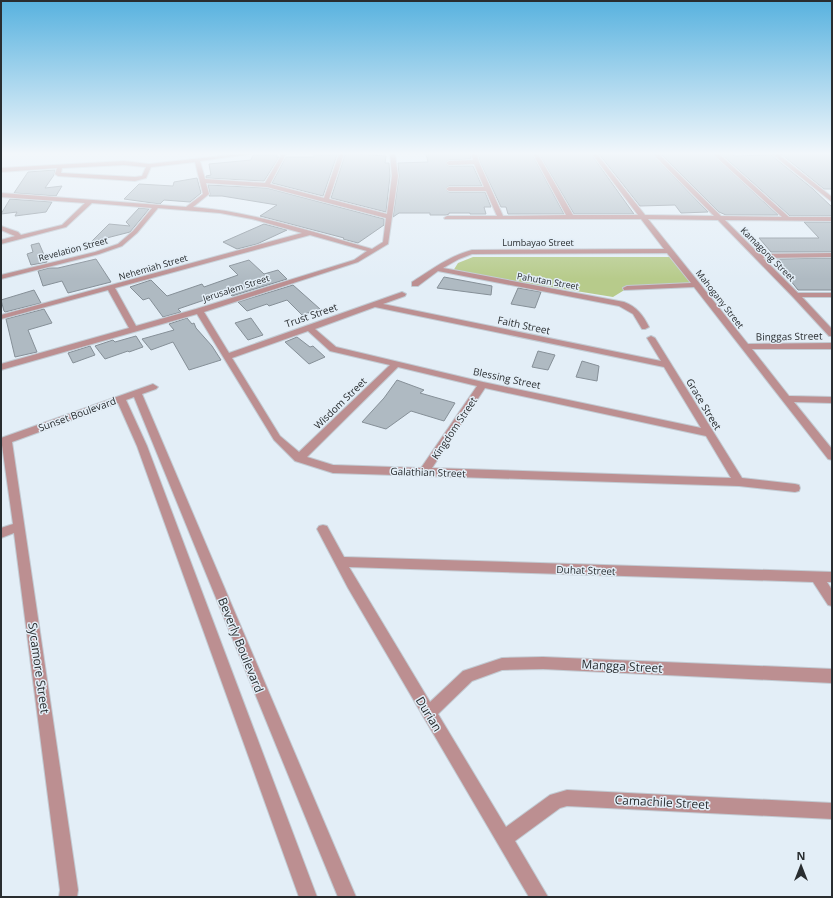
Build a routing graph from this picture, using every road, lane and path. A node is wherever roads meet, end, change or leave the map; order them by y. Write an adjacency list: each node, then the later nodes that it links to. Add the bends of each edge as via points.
1 (15, 196): 12 (street)
2 (204, 196): 14 (street)
3 (310, 196): 11 (street)
4 (327, 196): 11 (street)
5 (393, 196): 15 (street, Jerusalem Street)
6 (491, 196): 18 (street)
7 (559, 196): 19 (street)
8 (627, 196): 16 (street, Mahogany Street)
9 (697, 196): 20 (street, Kamagong Street)
10 (762, 196): 21 (street)
11 (326, 200): 15 (street)
12 (91, 201): 13 (street); 25 (street, via 64,226)
13 (157, 206): 14 (street); 32 (street, Revelation Street, via 120,245)
14 (188, 208): 24 (street, via 253,217)
15 (390, 217): 27 (street, Jerusalem Street, via 386,243)
16 (643, 217): 19 (street); 20 (street); 28 (street, Mahogany Street)
17 (447, 218): 18 (street)
18 (501, 218): 19 (street)
19 (571, 218)
20 (719, 218): 21 (street); 30 (street, Kamagong Street)
21 (788, 219): 22 (street)
22 (832, 219)
23 (1, 228): 25 (street, via 16,233)
24 (310, 232): 27 (street); 35 (street, Nehemiah Street)
25 (20, 238): 26 (street)
26 (1, 242)
27 (373, 251): 41 (street, Jerusalem Street, via 356,261)
28 (670, 252): 31 (street, Lumbayao Street, via 485,251 462,254); 34 (street, Mahogany Street)
29 (832, 255): 30 (street)
30 (757, 256): 38 (street, Kamagong Street)
31 (437, 269): 33 (street, Lumbayao Street); 43 (street, Pahutan Street, via 630,306 638,312)
32 (1, 277)
33 (415, 284)
34 (696, 285): 36 (street); 49 (street, Mahogany Street)
35 (111, 288): 42 (street, Nehemiah Street); 45 (street)
36 (627, 288)
37 (402, 294): 40 (street, Trust Street)
38 (796, 295): 39 (street); 46 (street, Kamagong Street)
39 (832, 295)
40 (376, 305): 44 (street, Trust Street); 52 (street, Faith Street)
41 (199, 311): 45 (street, Jerusalem Street); 50 (street, Galathian Street)
42 (1, 317)
43 (645, 327)
44 (309, 328): 50 (street, Trust Street); 51 (street, Blessing Street, via 333,349)
45 (134, 329): 53 (street, Jerusalem Street)
46 (832, 334)
47 (651, 338): 52 (street, Grace Street)
48 (832, 346): 49 (street, Binggas Street)
49 (745, 347): 58 (street, Mahogany Street)
50 (228, 356): 63 (street, Galathian Street, via 277,438)
51 (396, 364): 54 (street, Blessing Street); 63 (street, Wisdom Street)
52 (668, 365): 60 (street, Grace Street)
53 (1, 367)
54 (483, 385): 60 (street, Blessing Street); 64 (street, Kingdom Street)
55 (153, 387): 56 (street, Sunset Boulevard)
56 (137, 393): 57 (street, Sunset Boulevard); 80 (street, Beverly Boulevard)
57 (121, 399): 61 (street, Sunset Boulevard); 79 (street, via 142,446)
58 (788, 399): 59 (street); 62 (street, Mahogany Street)
59 (832, 400)
60 (709, 433): 65 (street, Grace Street)
61 (4, 441): 67 (street, Sycamore Street)
62 (832, 456)
63 (299, 458): 64 (street, Galathian Street, via 333,469)
64 (424, 472): 65 (street, Galathian Street)
65 (738, 482): 66 (street, Galathian Street)
66 (795, 488)
67 (18, 526): 69 (street); 78 (street, Sycamore Street, via 68,882)
68 (323, 529): 70 (street, Durian)
69 (1, 533)
70 (340, 562): 71 (street, Duhat Street); 75 (street, Durian)
71 (817, 577): 72 (street, Duhat Street); 73 (street)
72 (832, 577)
73 (832, 601)
74 (832, 676): 75 (street, Mangga Street, via 543,663 502,664 468,676)
75 (428, 713): 77 (street, Durian)
76 (832, 811): 77 (street, Camachile Street, via 567,798 556,801)
77 (505, 838): 81 (street, Durian)
78 (68, 897)
79 (308, 897)
80 (347, 897)
81 (539, 897)

